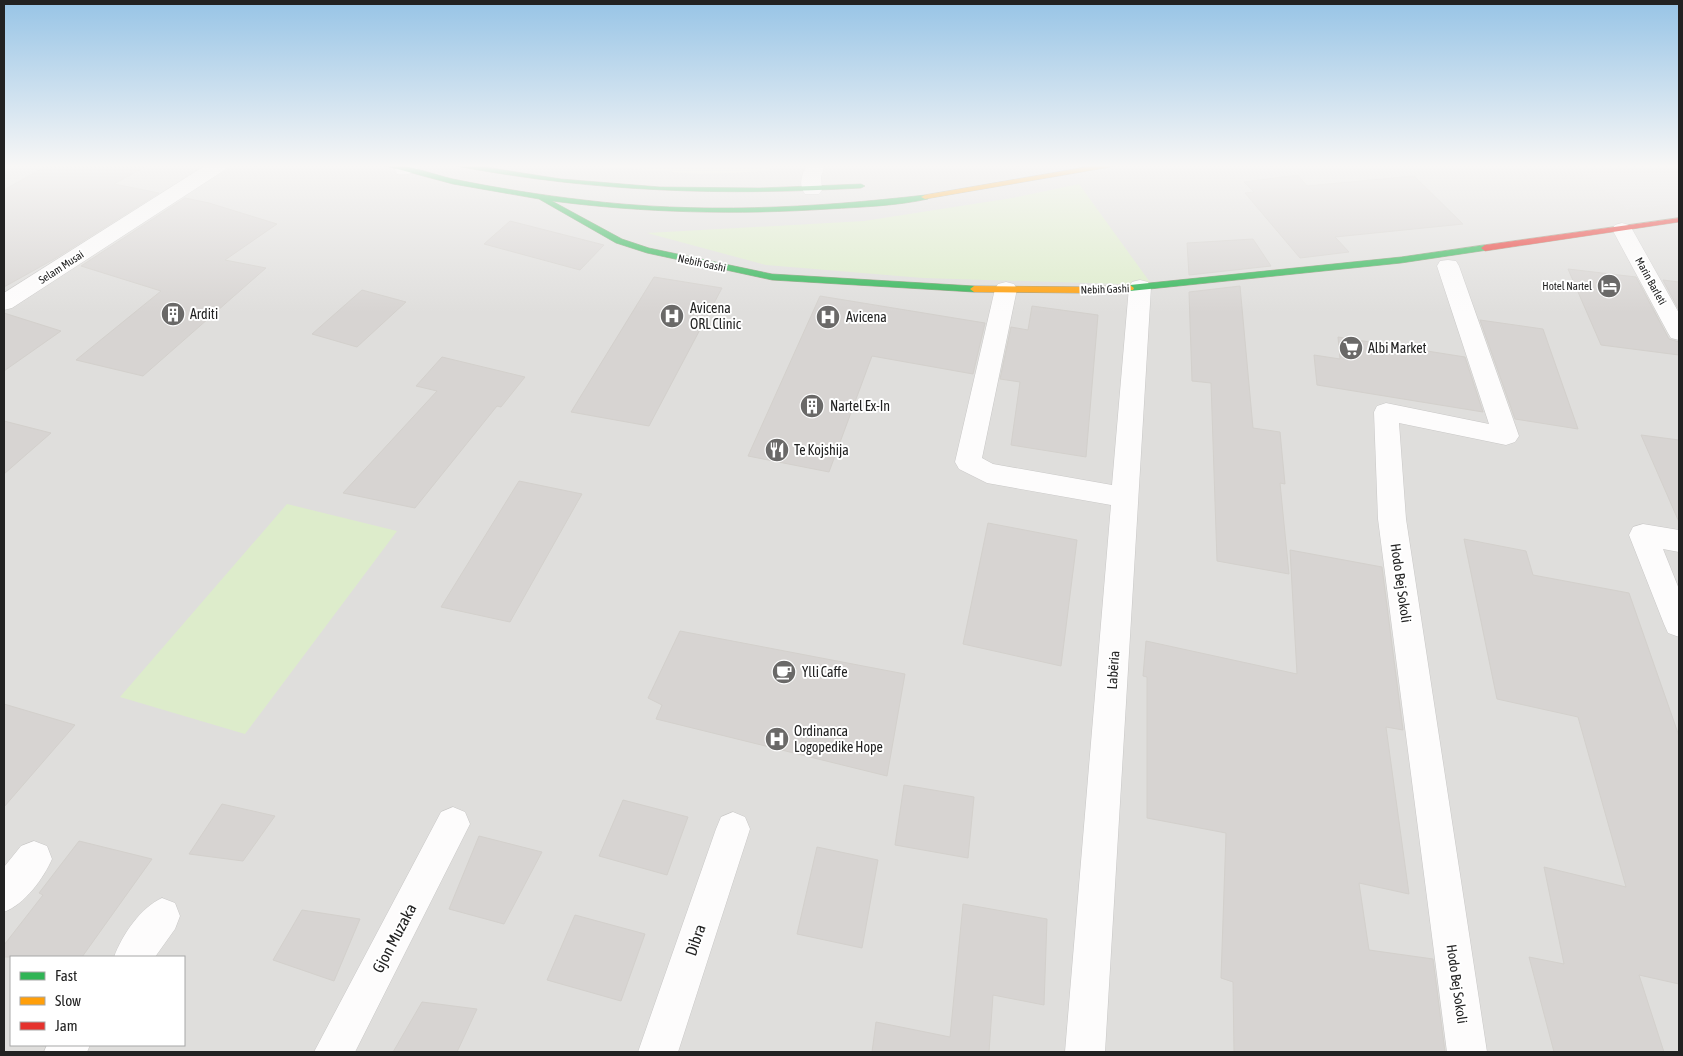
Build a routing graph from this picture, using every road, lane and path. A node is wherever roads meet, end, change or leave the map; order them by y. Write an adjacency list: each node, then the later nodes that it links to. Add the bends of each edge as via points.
1 (143, 214): 8 (street, Selam Musai)
2 (569, 214): 7 (street, Nebih Gashi, via 638,247 772,277)
3 (1679, 220): 4 (street, Nebih Gashi)
4 (1622, 229): 6 (street, Nebih Gashi, via 1400,260); 9 (street, Marin Barleti)
5 (1448, 266): 22 (street, Hodo Bej Sokoli, via 1506,436 1386,412 1392,520)
6 (1140, 287): 7 (street, Nebih Gashi); 10 (street, Labëria)
7 (1006, 290): 10 (street, via 968,462 987,473)
8 (4, 304)
9 (1679, 333)
10 (1126, 498): 21 (street, Labëria)
11 (1679, 541): 12 (street, via 1643,536)
12 (1679, 624)
13 (454, 824): 19 (street, Gjon Muzaka)
14 (733, 829): 20 (street, Dibra)
15 (34, 859): 16 (street)
16 (4, 894)
17 (162, 916): 18 (street)
18 (134, 956)
19 (334, 1052)
20 (658, 1052)
21 (1085, 1052)
22 (1467, 1052)

